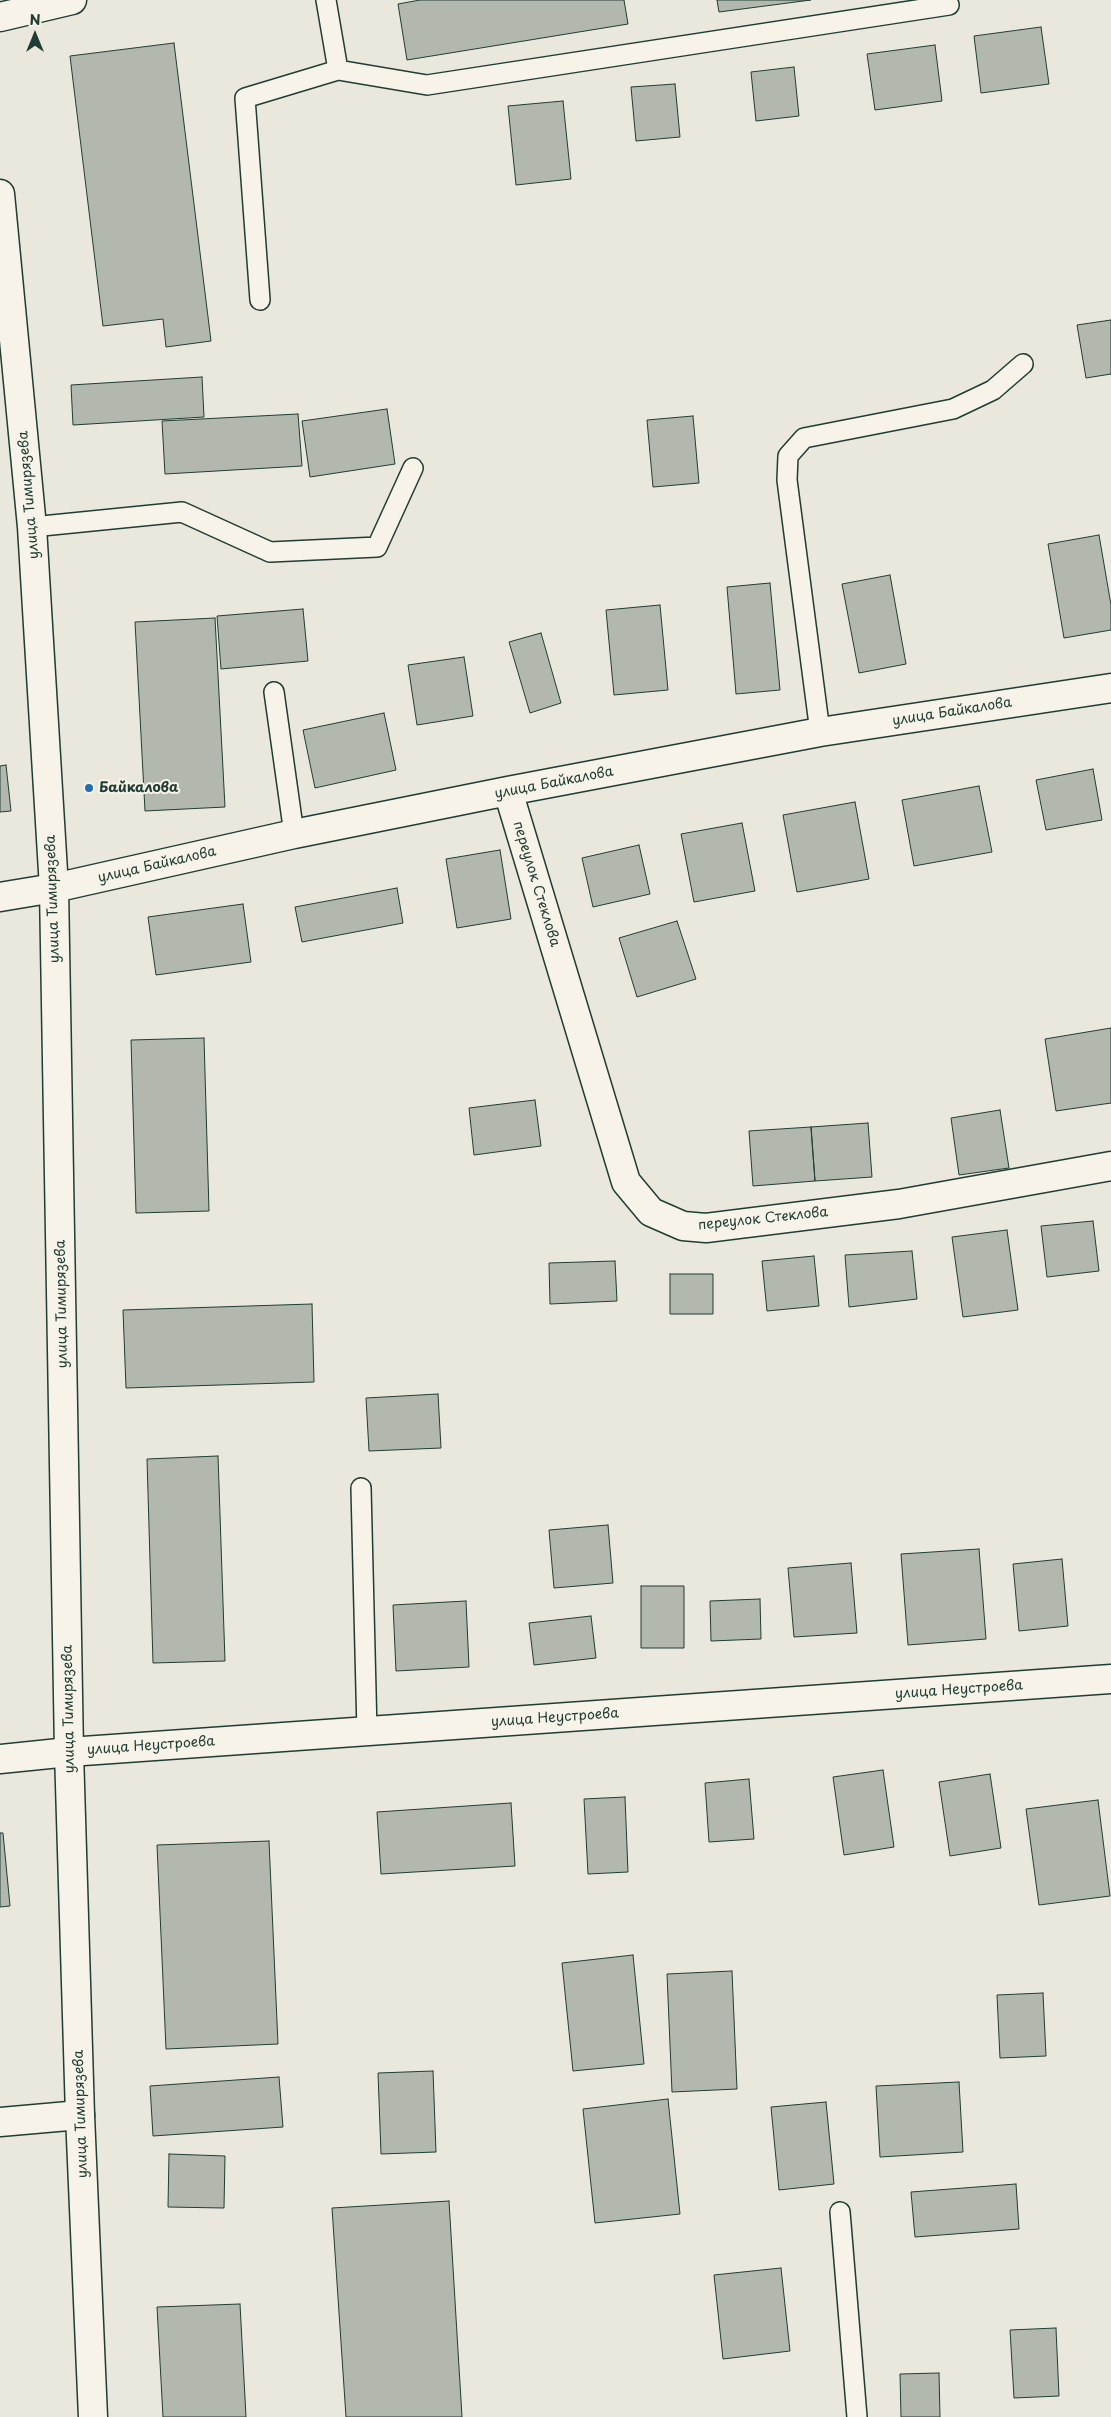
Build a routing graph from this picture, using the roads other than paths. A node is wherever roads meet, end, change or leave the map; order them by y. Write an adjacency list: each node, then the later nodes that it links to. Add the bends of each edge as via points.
1 (72, 0): 4 (street)
2 (326, 0): 5 (lane)
3 (949, 5): 5 (lane, via 427,85)
4 (0, 17)
5 (338, 70): 7 (lane, via 245,98)
6 (0, 194): 10 (street, улица Тимирязева)
7 (260, 300)
8 (1022, 364): 13 (lane, via 993,390 953,410 804,438 788,456 787,480)
9 (413, 468): 10 (lane, via 377,547 270,552 182,512)
10 (32, 527): 16 (street, улица Тимирязева)
11 (1111, 688): 13 (street, улица Байкалова)
12 (274, 692): 15 (lane)
13 (820, 732): 14 (street, улица Байкалова)
14 (508, 791): 15 (street, улица Байкалова); 18 (street, переулок Стеклова, via 626,1182 651,1212 683,1226 706,1228 899,1204)
15 (294, 834): 16 (street, улица Байкалова)
16 (54, 888): 17 (street, улица Байкалова); 22 (street, улица Тимирязева)
17 (0, 896)
18 (1111, 1166)
19 (361, 1488): 21 (lane)
20 (1111, 1679): 21 (street, улица Неустроева)
21 (367, 1732): 22 (street, улица Неустроева)
22 (69, 1752): 23 (street, улица Неустроева); 24 (street, улица Тимирязева)
23 (0, 1759)
24 (80, 2115): 25 (street); 27 (street, улица Тимирязева)
25 (0, 2122)
26 (840, 2212): 28 (lane)
27 (93, 2417)
28 (857, 2417)

